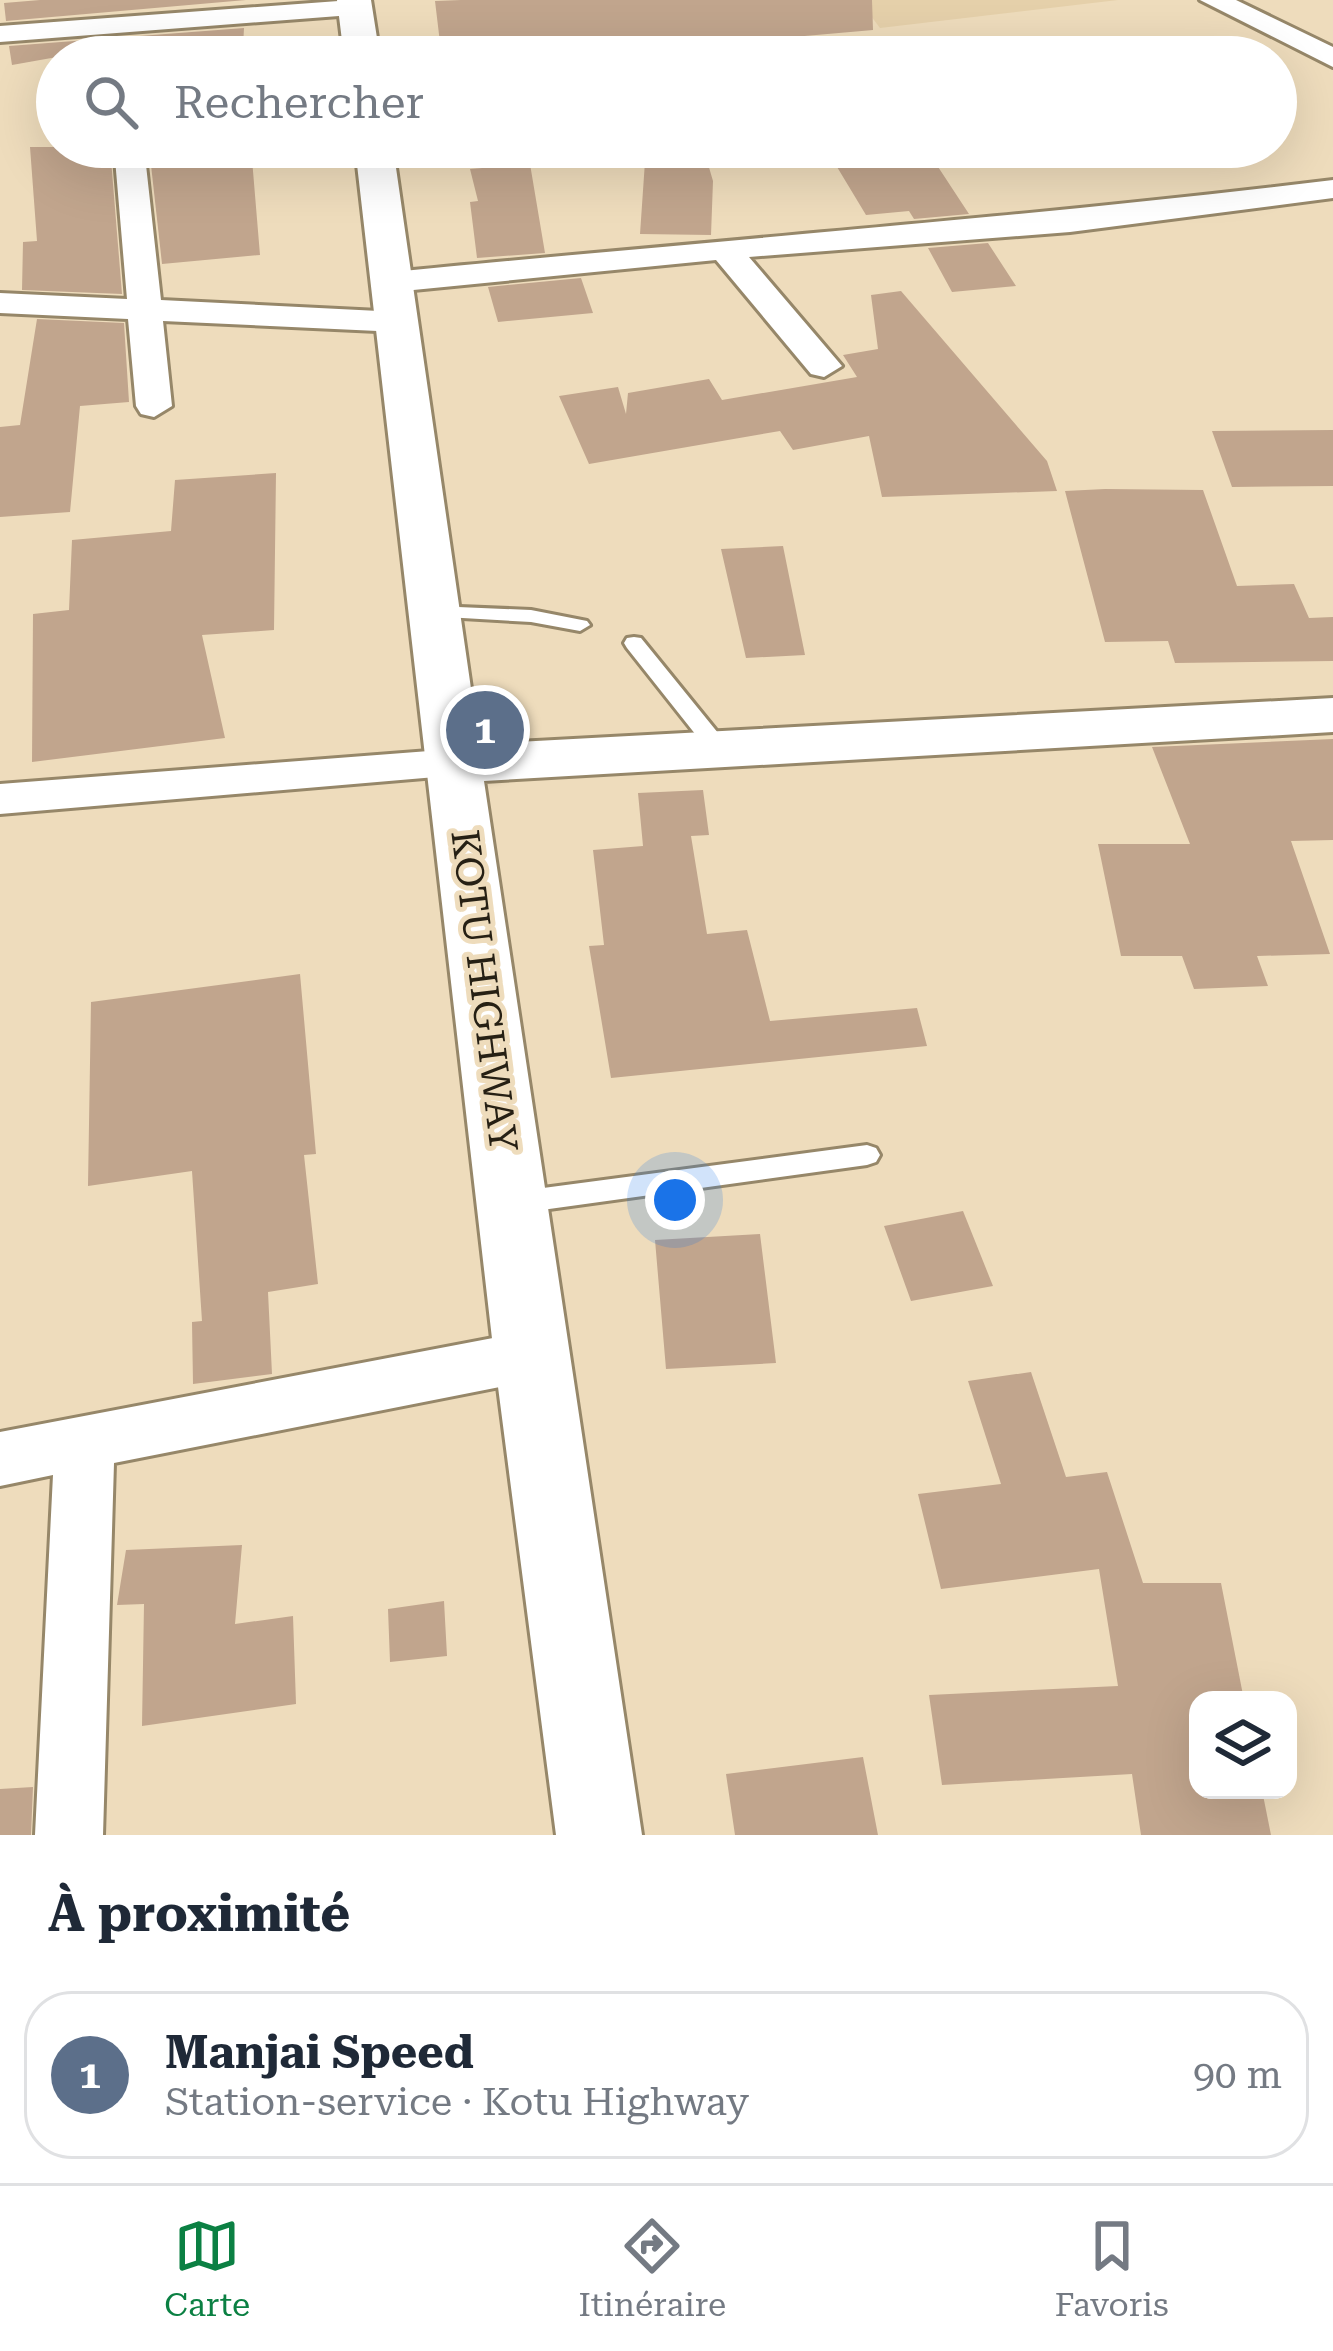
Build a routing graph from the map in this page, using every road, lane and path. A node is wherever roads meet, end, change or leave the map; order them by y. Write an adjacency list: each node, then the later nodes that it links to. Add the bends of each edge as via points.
1 (1214, 0): 8 (street)
2 (354, 4): 4 (street); 7 (street)
3 (78, 13): 4 (street); 5 (street)
4 (117, 23): 6 (street)
5 (0, 34)
6 (118, 36)
7 (359, 36)
8 (1291, 36)
9 (1297, 39): 10 (street)
10 (1328, 53)
11 (131, 168): 17 (street)
12 (377, 168): 15 (street, KOTU HIGHWAY)
13 (1333, 189): 14 (street, via 1070,222)
14 (725, 250): 15 (street); 18 (street)
15 (396, 302): 17 (street); 20 (street, KOTU HIGHWAY)
16 (0, 303): 17 (street)
17 (145, 310): 19 (street)
18 (824, 366)
19 (154, 406)
20 (435, 611): 21 (lane); 25 (street, KOTU HIGHWAY)
21 (580, 625)
22 (634, 643): 24 (lane)
23 (1333, 715): 24 (street)
24 (719, 749): 25 (street)
25 (455, 764): 26 (street); 28 (street, KOTU HIGHWAY)
26 (0, 799)
27 (867, 1155): 28 (lane)
28 (511, 1203): 29 (street, KOTU HIGHWAY)
29 (530, 1356): 30 (street); 33 (street, KOTU HIGHWAY)
30 (85, 1443): 31 (street); 32 (street)
31 (0, 1459)
32 (70, 1835)
33 (599, 1835)

